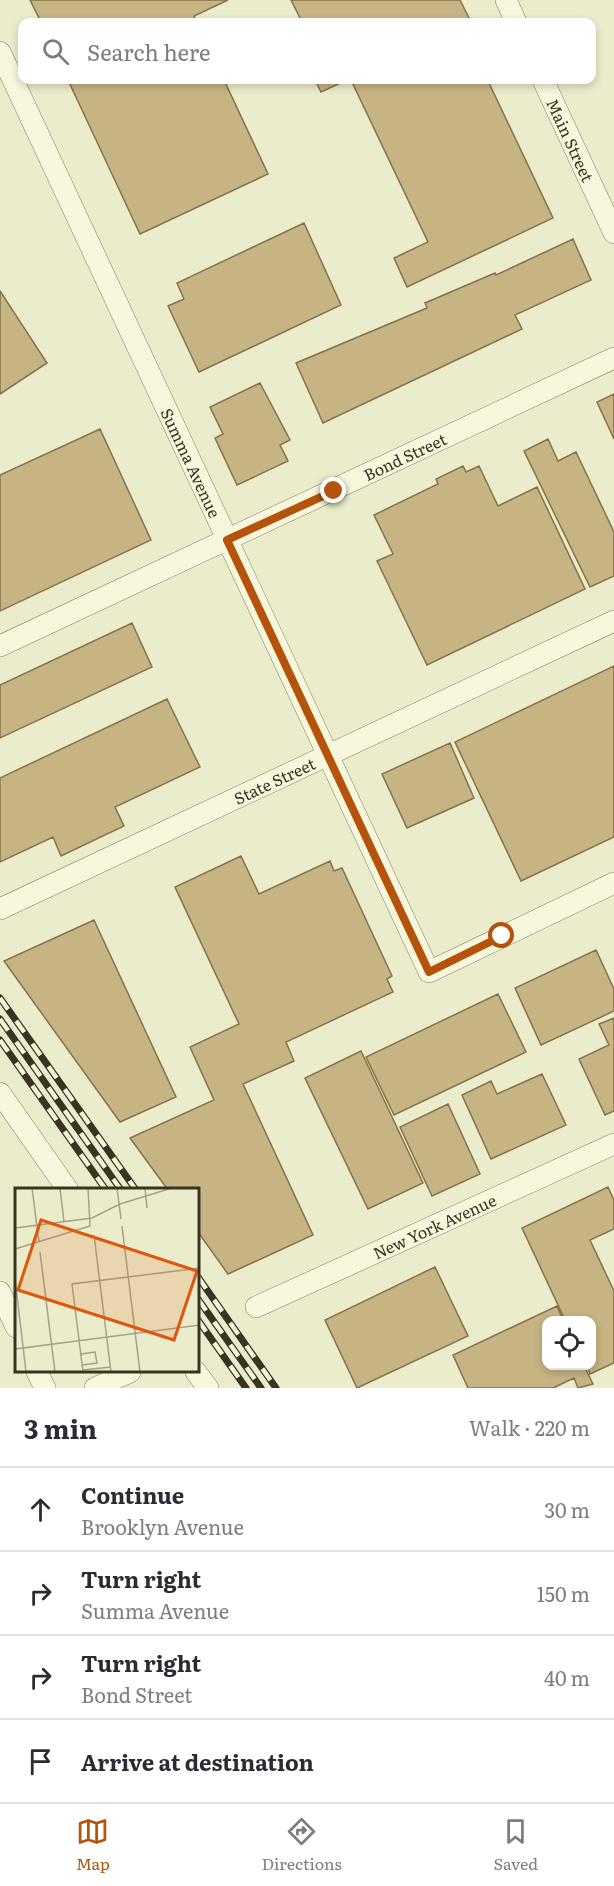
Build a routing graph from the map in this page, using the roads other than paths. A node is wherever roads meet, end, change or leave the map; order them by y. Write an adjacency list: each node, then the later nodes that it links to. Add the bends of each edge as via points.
1 (506, 0): 2 (street)
2 (514, 18)
3 (0, 52): 7 (street, Summa Avenue)
4 (545, 84): 5 (street, Main Street)
5 (614, 233)
6 (614, 358): 7 (street, Bond Street)
7 (227, 540): 9 (street, Bond Street); 10 (street, Summa Avenue)
8 (614, 621): 10 (street, State Street)
9 (0, 646)
10 (328, 755): 11 (street, Summa Avenue, via 429,972); 12 (street, State Street)
11 (614, 883)
12 (0, 909)
13 (0, 1093): 15 (street)
14 (614, 1144): 17 (street, New York Avenue)
15 (67, 1188)
16 (0, 1292): 18 (street)
17 (256, 1307)
18 (15, 1325)
19 (38, 1373): 22 (street)
20 (126, 1373): 23 (street)
21 (197, 1373): 24 (street)
22 (45, 1388)
23 (95, 1388)
24 (208, 1388)

